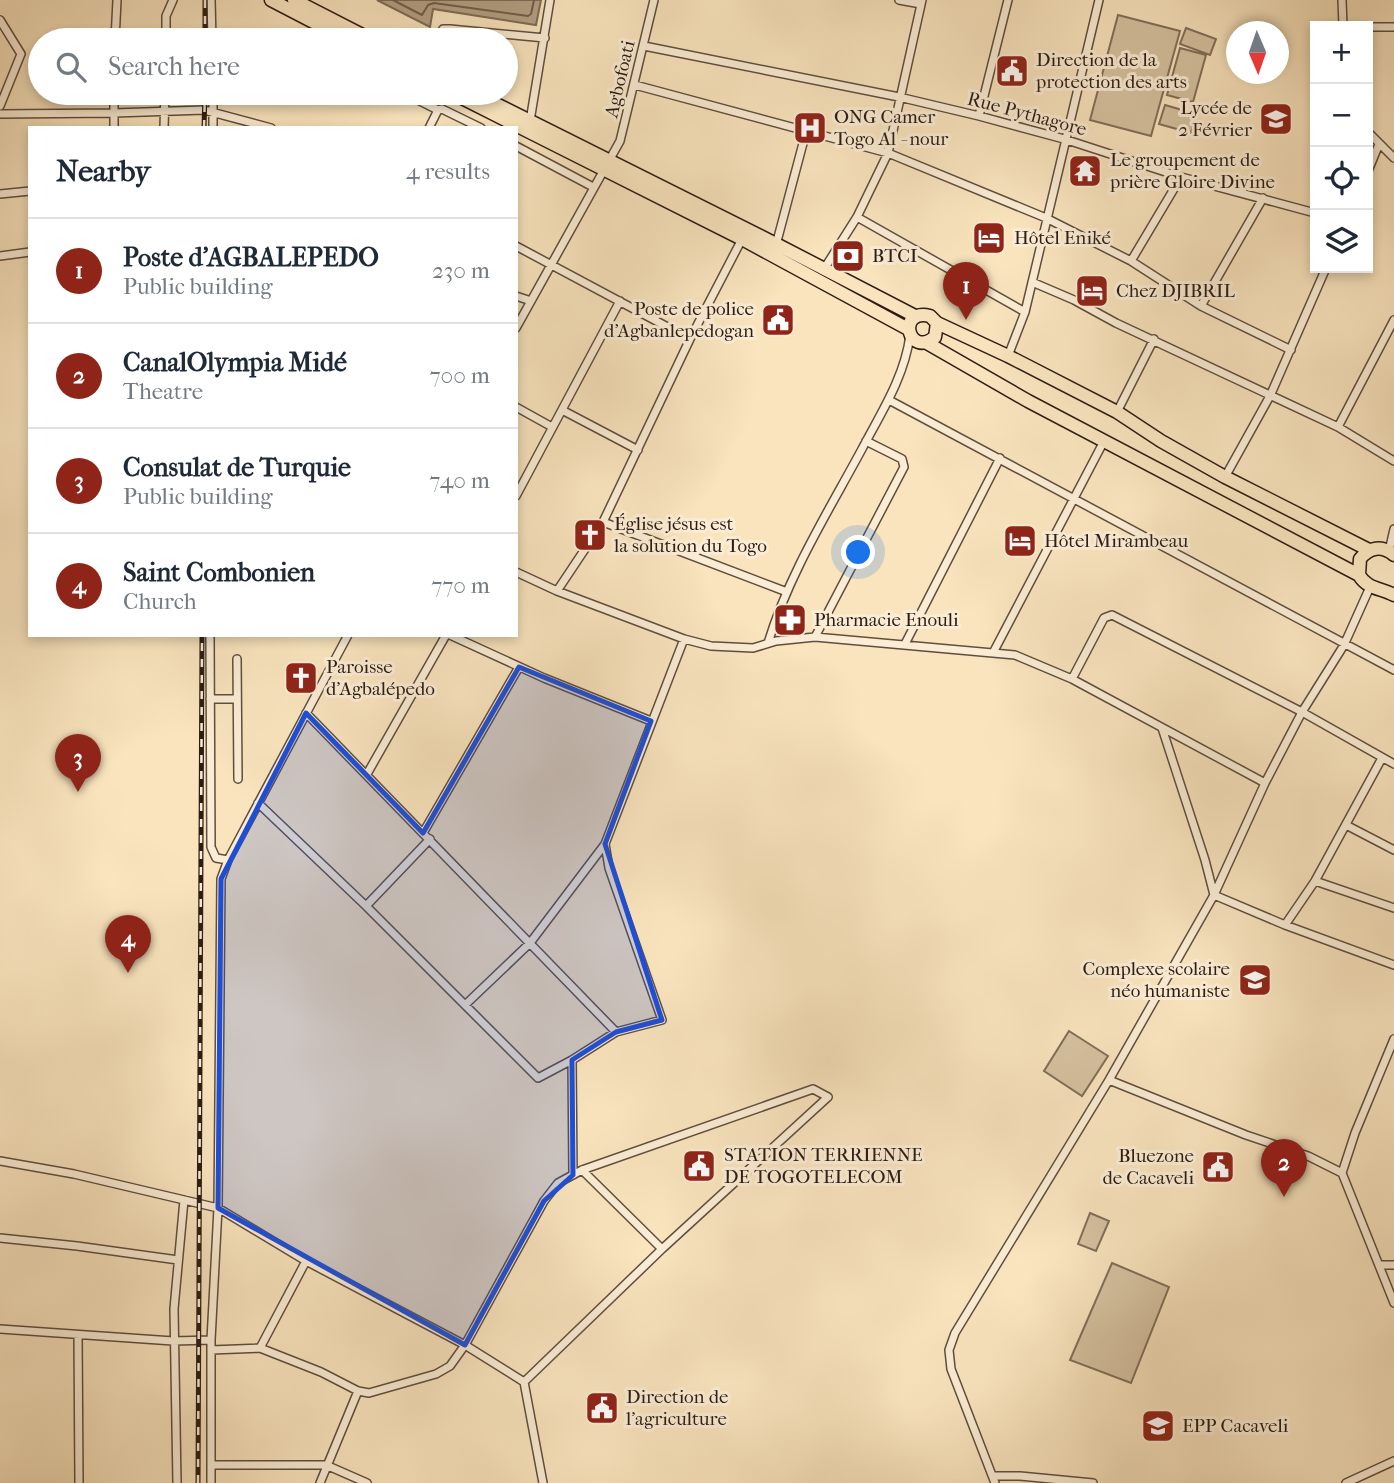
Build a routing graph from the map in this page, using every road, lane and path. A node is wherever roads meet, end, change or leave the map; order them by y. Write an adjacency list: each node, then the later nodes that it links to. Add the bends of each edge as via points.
1 (117, 0): 17 (street)
2 (173, 0): 18 (street)
3 (211, 0): 19 (street)
4 (271, 0): 20 (main road)
5 (293, 0): 21 (main road)
6 (550, 0): 23 (street)
7 (653, 0): 24 (street, Agbofoati)
8 (900, 0): 12 (street)
9 (1008, 0): 39 (street)
10 (1098, 0): 49 (street)
11 (1342, 0): 14 (street)
12 (922, 2): 26 (street)
13 (0, 20): 33 (street, via 22,54)
14 (1343, 21)
15 (1373, 27): 16 (street)
16 (1394, 27)
17 (116, 28)
18 (166, 28)
19 (212, 28)
20 (325, 28)
21 (348, 28)
22 (518, 35): 23 (street)
23 (545, 38): 40 (street)
24 (644, 46): 25 (street, Agbofoati); 26 (street, Rue Pythagore)
25 (635, 85): 47 (street); 55 (street, Agbofoati, via 623,134)
26 (899, 97): 39 (street, Rue Pythagore); 52 (street)
27 (114, 105): 37 (street)
28 (165, 105): 36 (street)
29 (214, 105): 35 (street)
30 (429, 105): 34 (street)
31 (478, 105): 55 (main road)
32 (498, 105): 40 (main road)
33 (0, 106)
34 (438, 110): 45 (street); 46 (street)
35 (214, 111): 36 (street); 43 (street); 44 (street)
36 (165, 112): 37 (street); 42 (street)
37 (114, 113): 38 (street); 41 (street)
38 (0, 114)
39 (979, 116): 49 (street, Rue Pythagore)
40 (530, 121): 55 (main road)
41 (114, 126)
42 (164, 126)
43 (213, 126)
44 (264, 126)
45 (430, 126)
46 (477, 126)
47 (806, 132): 52 (street); 66 (street)
48 (1373, 137): 50 (street)
49 (1064, 139): 56 (street, Rue Pythagore); 63 (street)
50 (1380, 144): 53 (street); 54 (street)
51 (518, 147): 57 (street)
52 (888, 153): 62 (street); 63 (street)
53 (1394, 158)
54 (1373, 160)
55 (605, 165): 57 (street, Agbofoati); 64 (main road); 66 (main road)
56 (1181, 177): 60 (street, Rue Pythagore); 69 (street)
57 (593, 187): 70 (street, Agbofoati)
58 (28, 191): 59 (street)
59 (0, 194)
60 (1263, 198): 61 (street, Rue Pythagore); 77 (street)
61 (1310, 212)
62 (857, 217): 72 (street); 78 (street)
63 (1046, 218): 69 (street); 73 (street)
64 (743, 239): 66 (main road); 84 (street)
65 (518, 247): 70 (street)
66 (774, 250): 72 (main road)
67 (28, 252): 68 (street)
68 (0, 256)
69 (1131, 261): 77 (street)
70 (551, 264): 75 (street, Agbofoati); 76 (street)
71 (1324, 273): 87 (street)
72 (820, 275): 79 (main road); 83 (main road)
73 (1032, 282): 78 (street); 85 (street)
74 (518, 297): 75 (street)
75 (531, 301): 82 (street, Agbofoati)
76 (620, 301): 84 (street); 93 (street)
77 (1201, 306): 87 (street)
78 (1025, 312): 89 (street)
79 (915, 316): 81 (main road, via 930,316); 83 (main road)
80 (1394, 320): 96 (street)
81 (937, 323): 86 (main road, via 935,337); 89 (main road)
82 (518, 324)
83 (909, 332): 86 (main road, via 916,342); 88 (street)
84 (690, 339): 99 (street)
85 (1154, 339): 90 (street); 94 (street)
86 (925, 343): 88 (street); 98 (main road)
87 (1291, 350): 90 (street)
88 (907, 355): 91 (street)
89 (1008, 356): 94 (main road)
90 (1270, 396): 96 (street); 102 (street)
91 (888, 400): 97 (street); 100 (street)
92 (518, 408): 95 (street)
93 (562, 410): 95 (street); 99 (street)
94 (1117, 412): 102 (main road)
95 (552, 427): 103 (street)
96 (1338, 427): 101 (street)
97 (866, 441): 114 (street); 120 (street, via 902,459 904,467)
98 (1104, 441): 104 (street); 110 (main road)
99 (638, 450): 105 (street)
100 (1000, 458): 104 (street); 123 (street)
101 (1394, 461)
102 (1225, 477): 107 (main road)
103 (518, 492)
104 (1072, 499): 124 (street); 125 (street)
105 (603, 522): 113 (street); 114 (street)
106 (1394, 529): 108 (street)
107 (1369, 550): 108 (main road); 110 (main road, via 1359,563)
108 (1392, 553)
109 (518, 573): 113 (street)
110 (1359, 575): 112 (main road)
111 (1394, 581): 112 (main road)
112 (1376, 587): 115 (main road); 124 (street)
113 (557, 591): 121 (street)
114 (787, 592): 122 (street)
115 (1394, 595)
116 (210, 637): 130 (street)
117 (347, 637): 133 (street)
118 (447, 637): 138 (street)
119 (452, 637): 127 (street)
120 (815, 637): 122 (street); 123 (street)
121 (684, 639): 122 (street, via 738,649); 134 (street)
122 (768, 643)
123 (905, 644): 125 (street)
124 (1344, 645): 128 (street); 132 (street)
125 (994, 651): 129 (street, via 1028,659)
126 (237, 659): 131 (street)
127 (519, 667): 134 (street); 143 (street)
128 (1394, 670)
129 (1072, 679): 132 (street, via 1104,618 1112,615); 135 (street)
130 (210, 699): 131 (street); 147 (street, via 211,847 216,858)
131 (237, 699): 139 (street)
132 (1302, 712): 136 (street); 140 (street)
133 (306, 713): 138 (street); 141 (street)
134 (651, 721): 145 (street)
135 (1162, 727): 140 (street); 149 (street)
136 (1382, 758): 137 (street); 142 (street)
137 (1394, 764)
138 (367, 774): 143 (street)
139 (238, 779)
140 (1265, 783): 149 (street)
141 (258, 803): 147 (street); 150 (street)
142 (1346, 825): 146 (street); 148 (street)
143 (424, 833): 144 (street)
144 (430, 839): 150 (street); 153 (street)
145 (605, 844): 153 (street); 156 (street, via 609,868 662,1020)
146 (1394, 850)
147 (228, 860): 165 (street, via 220,879)
148 (1315, 881): 151 (street); 152 (street)
149 (1214, 895): 152 (street); 159 (street)
150 (366, 906): 155 (street)
151 (1394, 908)
152 (1285, 925): 154 (street)
153 (530, 943): 155 (street); 156 (street)
154 (1394, 965)
155 (465, 1005): 158 (street, via 535,1077)
156 (616, 1032): 158 (street)
157 (1394, 1038): 162 (street)
158 (572, 1060): 163 (street)
159 (1109, 1080): 162 (street); 185 (street, via 950,1350 951,1369)
160 (0, 1161): 164 (street)
161 (582, 1170): 163 (street); 167 (street); 167 (street, via 813,1089 828,1097)
162 (1342, 1173): 170 (street)
163 (573, 1175): 177 (street, via 544,1201)
164 (184, 1200): 165 (street); 168 (street)
165 (218, 1208): 169 (street); 175 (street)
166 (0, 1238): 168 (street)
167 (662, 1249): 180 (street)
168 (178, 1260): 176 (street)
169 (306, 1261): 177 (street); 178 (street)
170 (1380, 1265): 171 (street); 172 (street)
171 (1394, 1265)
172 (1394, 1303)
173 (0, 1329): 174 (street)
174 (78, 1335): 176 (street); 186 (street)
175 (211, 1340): 176 (street); 179 (street)
176 (173, 1341): 187 (street)
177 (465, 1345): 180 (street); 181 (street, via 450,1366 436,1374 379,1391)
178 (260, 1348): 179 (street); 181 (street)
179 (211, 1350): 183 (street)
180 (524, 1382): 191 (street)
181 (358, 1391): 184 (street)
182 (1394, 1461): 193 (street)
183 (211, 1465): 184 (street); 188 (street)
184 (326, 1465): 189 (street); 190 (street)
185 (994, 1480): 192 (street, via 1020,1476)
186 (79, 1483)
187 (177, 1483)
188 (211, 1483)
189 (320, 1483)
190 (367, 1483)
191 (543, 1483)
192 (1093, 1483)
193 (1346, 1483)

